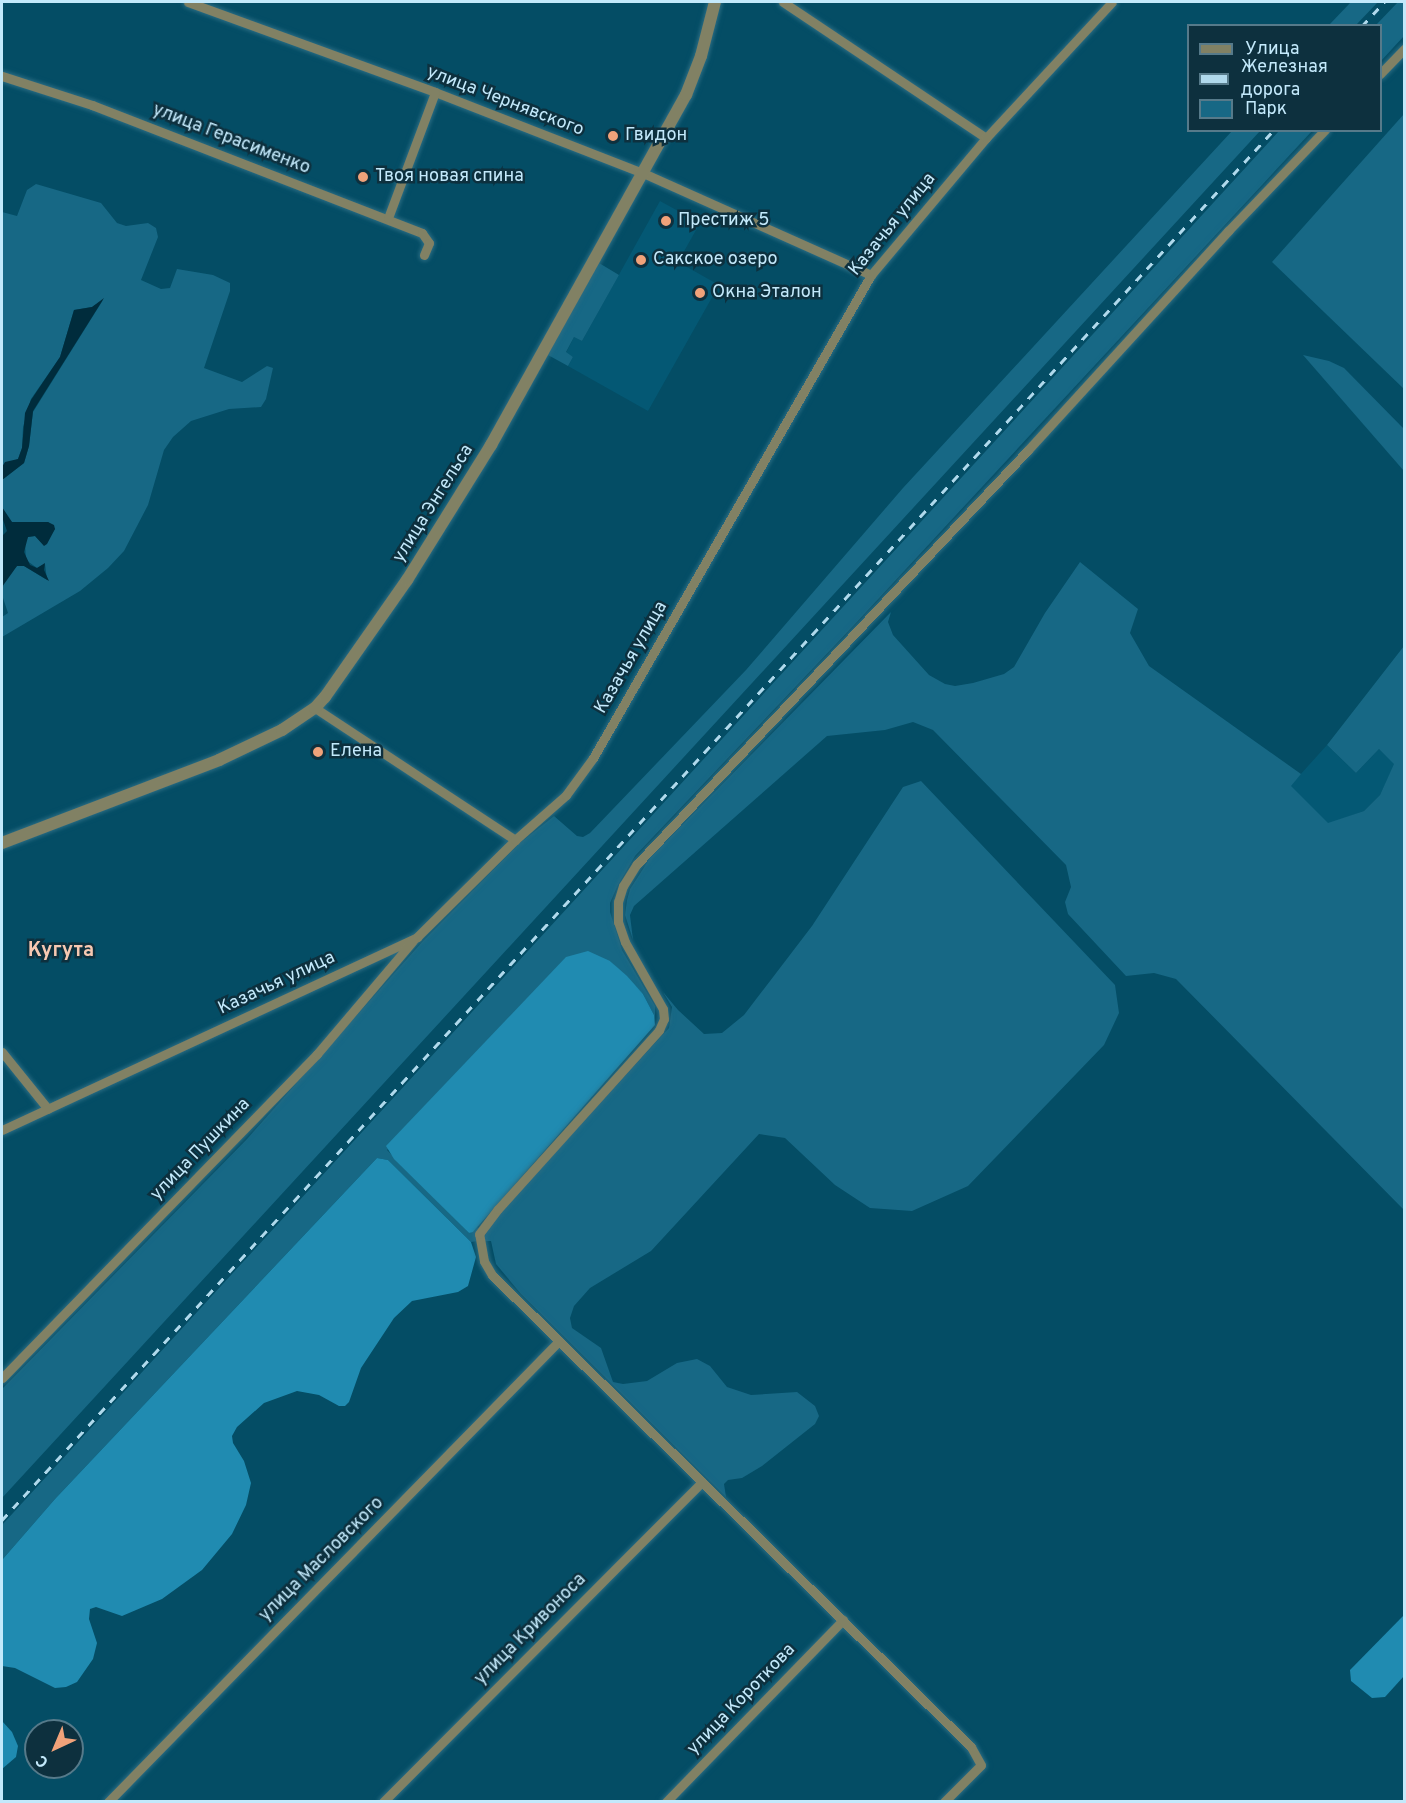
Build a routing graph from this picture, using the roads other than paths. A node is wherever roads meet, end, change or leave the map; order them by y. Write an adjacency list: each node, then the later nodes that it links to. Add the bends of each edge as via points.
1 (188, 2): 8 (street, улица Чернявского)
2 (715, 2): 11 (street, улица Энгельса, via 694,78)
3 (783, 2): 10 (street)
4 (1112, 2): 10 (street, Казачья улица)
5 (1404, 49): 6 (street)
6 (1382, 72)
7 (2, 76): 12 (street, улица Герасименко, via 82,101)
8 (435, 92): 11 (street, улица Чернявского); 12 (street)
9 (1323, 132): 22 (street, via 637,864 623,886 618,922 664,1018 659,1030 479,1234 484,1261 492,1275)
10 (986, 138): 14 (street, Казачья улица)
11 (643, 173): 14 (street, улица Чернявского); 15 (street, улица Энгельса, via 457,502 387,611)
12 (388, 218): 13 (street, улица Герасименко, via 426,236 429,243)
13 (424, 255)
14 (871, 275): 16 (street, Казачья улица, via 593,758 566,795)
15 (315, 708): 16 (street); 17 (street, улица Энгельса, via 282,730 219,760)
16 (515, 840): 18 (street, Казачья улица)
17 (2, 843)
18 (417, 937): 20 (street, Казачья улица); 23 (street, улица Пушкина, via 317,1054)
19 (2, 1052): 20 (street)
20 (48, 1109): 21 (street, Казачья улица)
21 (2, 1130)
22 (560, 1341): 24 (street); 26 (street, улица Масловского)
23 (2, 1378)
24 (702, 1482): 25 (street); 27 (street, улица Кривоноса)
25 (843, 1620): 28 (street, улица Короткова); 29 (street, via 971,1747 981,1765)
26 (108, 1802)
27 (383, 1802)
28 (666, 1802)
29 (944, 1802)

